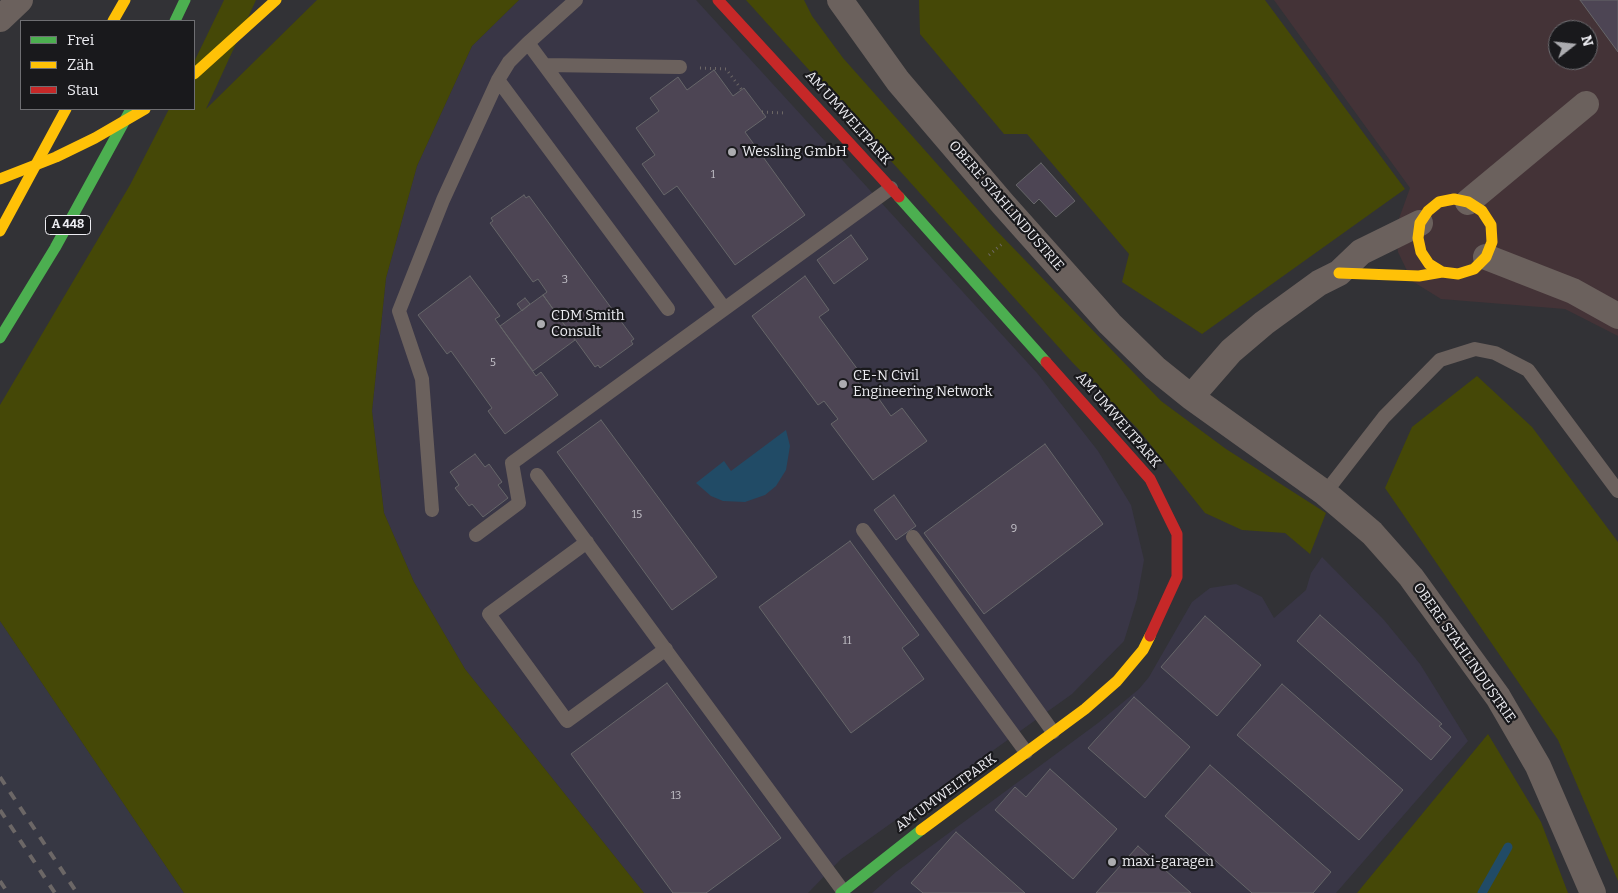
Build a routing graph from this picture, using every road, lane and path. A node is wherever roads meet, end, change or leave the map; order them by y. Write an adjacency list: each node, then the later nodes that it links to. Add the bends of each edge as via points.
1 (20, 0): 8 (street)
2 (125, 0): 9 (main road)
3 (185, 0): 10 (main road)
4 (276, 0): 14 (main road)
5 (576, 0): 11 (lane)
6 (718, 0): 22 (main road, AM UMWELTPARK)
7 (840, 0): 25 (street, OBERE STAHLINDUSTRIE, via 898,81)
8 (0, 19)
9 (114, 20)
10 (175, 20)
11 (528, 43): 12 (lane); 15 (lane, via 509,62)
12 (546, 65): 13 (lane); 31 (lane)
13 (680, 67): 16 (path, via 726,69)
14 (195, 73)
15 (498, 80): 32 (lane); 39 (lane, via 443,200 399,311 422,379)
16 (742, 90)
17 (1586, 104): 23 (street)
18 (65, 110): 26 (main road)
19 (130, 110): 34 (main road, A 448, via 55,248)
20 (143, 110): 21 (main road, bridge, via 64,154)
21 (0, 179)
22 (891, 188): 30 (main road, AM UMWELTPARK); 31 (lane)
23 (1468, 202): 24 (main road, via 1454,199 1439,202); 27 (main road, via 1482,211 1491,225 1492,242)
24 (1420, 223): 28 (main road, via 1418,238 1421,252 1429,264); 29 (street, via 1362,252)
25 (1022, 226): 30 (path); 35 (street, OBERE STAHLINDUSTRIE, via 1110,324)
26 (0, 231)
27 (1486, 257): 28 (main road, via 1466,272); 33 (street, via 1573,291)
28 (1442, 272): 29 (main road, via 1419,276)
29 (1339, 273): 35 (street, via 1319,284 1231,351)
30 (968, 274): 45 (main road, AM UMWELTPARK, via 1150,478 1177,534 1177,577 1143,650 1117,680)
31 (724, 308): 41 (lane, via 512,463 519,503)
32 (668, 309)
33 (1618, 316)
34 (0, 338)
35 (1191, 397): 38 (street, OBERE STAHLINDUSTRIE)
36 (537, 474): 43 (lane)
37 (1618, 491): 38 (lane, via 1528,370 1495,353 1474,349 1440,360 1384,417)
38 (1324, 493): 48 (street, OBERE STAHLINDUSTRIE, via 1372,533 1411,577 1498,697 1538,766)
39 (432, 510)
40 (863, 530): 46 (lane)
41 (476, 535)
42 (913, 537): 45 (lane)
43 (587, 542): 44 (lane); 44 (lane, via 488,614 566,721)
44 (666, 649): 47 (lane)
45 (1053, 732): 46 (main road, AM UMWELTPARK)
46 (1026, 752): 47 (main road, AM UMWELTPARK, via 879,860)
47 (842, 892)
48 (1592, 893)

